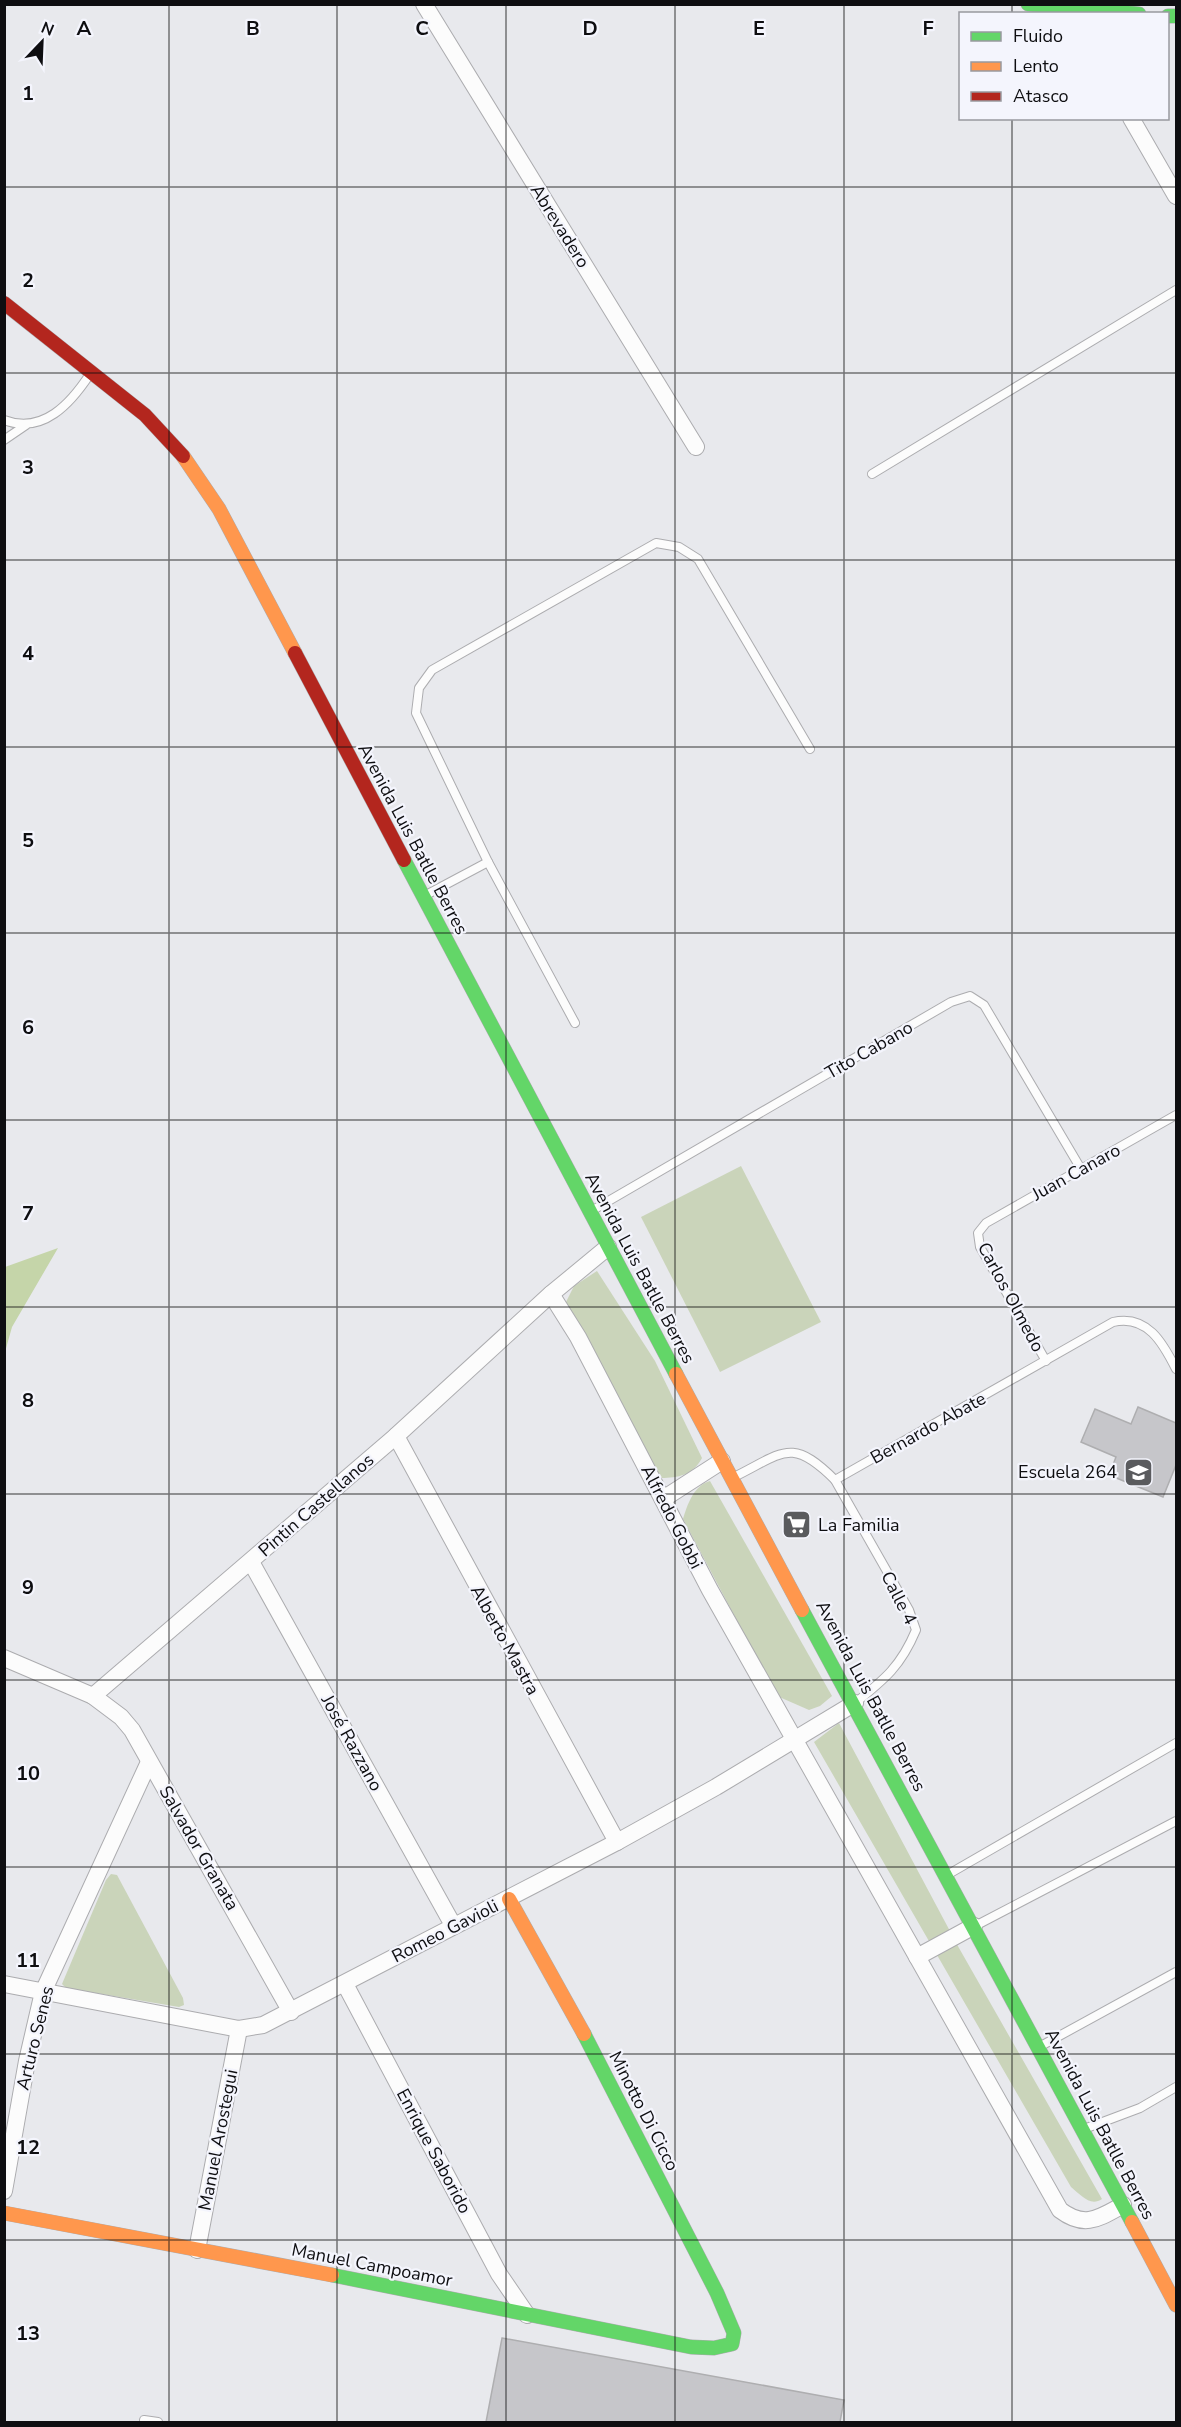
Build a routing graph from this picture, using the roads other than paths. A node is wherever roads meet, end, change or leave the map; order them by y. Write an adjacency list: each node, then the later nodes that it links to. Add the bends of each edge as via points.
1 (424, 4): 13 (street, Abrevadero)
2 (1028, 4): 3 (main road)
3 (1066, 9): 4 (main road)
4 (1110, 12)
5 (1132, 120): 6 (street)
6 (1176, 196)
7 (1176, 290): 14 (lane)
8 (4, 303): 9 (main road, Avenida Luis Batlle Berres)
9 (92, 371): 11 (lane, via 61,410); 17 (main road, Avenida Luis Batlle Berres, via 145,415 184,457 219,509)
10 (4, 420): 11 (lane)
11 (26, 425): 12 (lane)
12 (4, 440)
13 (696, 447)
14 (872, 474)
15 (810, 749): 16 (lane, via 698,559 679,547 656,543 432,670 420,688 416,713)
16 (488, 862): 17 (lane); 18 (lane)
17 (423, 896): 21 (main road, Avenida Luis Batlle Berres)
18 (575, 1023)
19 (1176, 1115): 20 (lane, Juan Canaro)
20 (1081, 1169): 21 (lane, Tito Cabano, via 984,1005 970,996 951,1002); 22 (lane, Juan Canaro, via 986,1223)
21 (590, 1212): 23 (main road, Avenida Luis Batlle Berres)
22 (978, 1233): 25 (lane, Carlos Olmedo, via 980,1247)
23 (608, 1247): 24 (street, Pintin Castellanos); 28 (main road, Avenida Luis Batlle Berres)
24 (551, 1294): 27 (street, Pintin Castellanos); 31 (street, Alfredo Gobbi, via 578,1337)
25 (1046, 1361): 26 (lane, Bernardo Abate, via 1125,1319 1153,1332); 30 (lane, Bernardo Abate)
26 (1176, 1368)
27 (396, 1436): 32 (street, Pintin Castellanos); 40 (street, Alberto Mastra)
28 (723, 1461): 29 (main road, Avenida Luis Batlle Berres); 31 (street)
29 (732, 1478): 30 (lane, via 786,1452 798,1452 814,1459); 35 (main road, Avenida Luis Batlle Berres)
30 (835, 1480): 35 (lane, Calle 4, via 909,1610 916,1630 890,1675)
31 (663, 1499): 36 (street, Alfredo Gobbi)
32 (251, 1562): 34 (street, Pintin Castellanos); 43 (street, José Razzano)
33 (4, 1658): 34 (street)
34 (93, 1696): 38 (street, Salvador Granata, via 121,1717)
35 (855, 1703): 36 (street, Romeo Gavioli); 41 (main road, Avenida Luis Batlle Berres)
36 (794, 1738): 40 (street, Romeo Gavioli); 45 (street, Alfredo Gobbi)
37 (1176, 1743): 41 (lane)
38 (149, 1762): 49 (street, Arturo Senes); 50 (street, Salvador Granata)
39 (1176, 1821): 44 (lane)
40 (617, 1842): 42 (street, Romeo Gavioli)
41 (947, 1875): 44 (main road, Avenida Luis Batlle Berres)
42 (509, 1899): 43 (street, Romeo Gavioli); 61 (main road, Minotto Di Cicco, via 604,2070 712,2282 734,2333)
43 (453, 1925): 48 (street, Romeo Gavioli)
44 (974, 1926): 45 (street); 52 (main road, Avenida Luis Batlle Berres)
45 (917, 1957): 56 (street, Alfredo Gobbi, via 1060,2210 1070,2218 1096,2220)
46 (1176, 1972): 52 (lane)
47 (4, 1984): 49 (street, Romeo Gavioli)
48 (345, 1984): 50 (street, Romeo Gavioli); 60 (street, Enrique Saborido, via 499,2274)
49 (44, 1992): 51 (street, Romeo Gavioli); 55 (street, Arturo Senes, via 27,2061)
50 (291, 2012): 51 (street, Romeo Gavioli, via 263,2025)
51 (239, 2030): 58 (street, Manuel Arostegui)
52 (1039, 2047): 54 (main road, Avenida Luis Batlle Berres)
53 (1176, 2087): 54 (lane, via 1140,2108)
54 (1083, 2129): 56 (main road, Avenida Luis Batlle Berres)
55 (4, 2192)
56 (1123, 2205): 59 (main road, Avenida Luis Batlle Berres)
57 (4, 2213): 58 (main road, Manuel Campoamor)
58 (197, 2250): 60 (main road, Manuel Campoamor)
59 (1176, 2306)
60 (527, 2315): 61 (main road, Manuel Campoamor, via 691,2347)
61 (732, 2344)
62 (144, 2420): 63 (lane)
63 (158, 2422)

